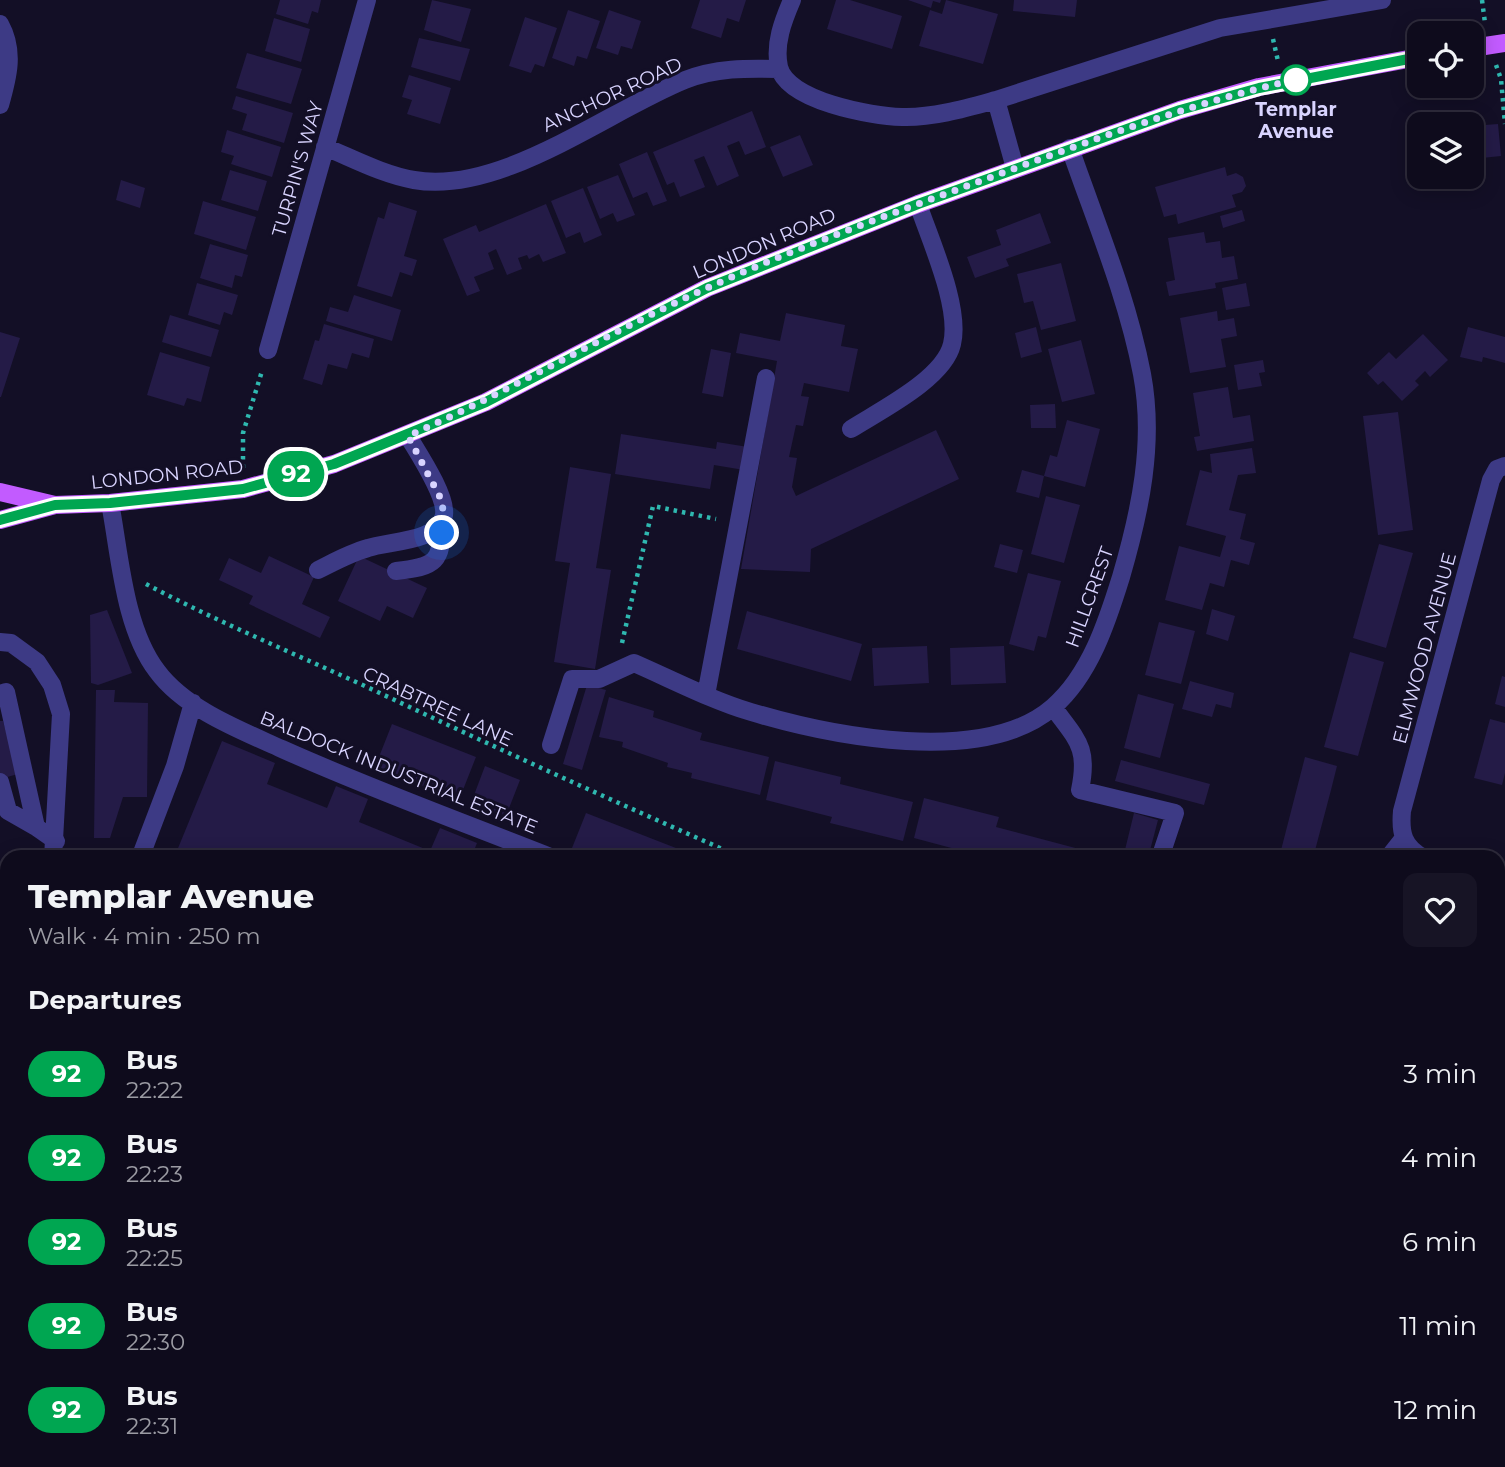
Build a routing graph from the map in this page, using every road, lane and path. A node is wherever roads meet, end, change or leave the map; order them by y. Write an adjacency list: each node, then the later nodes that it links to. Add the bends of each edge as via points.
1 (367, 0): 13 (street, TURPIN'S WAY)
2 (792, 0): 9 (street, via 777,47)
3 (1382, 0): 4 (street)
4 (1268, 18): 10 (path); 11 (street, via 1157,46)
5 (0, 24): 12 (street, via 9,41 9,76)
6 (1505, 43): 7 (main road)
7 (1484, 46)
8 (1407, 59): 10 (main road, LONDON ROAD)
9 (779, 69): 11 (street, via 793,89 807,95 902,117); 13 (street, ANCHOR ROAD, via 728,69 685,80 560,142 475,177 416,181)
10 (1283, 82): 14 (main road, LONDON ROAD, via 1180,110)
11 (996, 100): 15 (street)
12 (0, 105)
13 (325, 147): 17 (street, TURPIN'S WAY)
14 (1070, 148): 15 (main road, LONDON ROAD); 37 (street, HILLCREST, via 1114,268 1143,376 1145,478 1133,536 1100,636 1085,667)
15 (1015, 168): 16 (main road, LONDON ROAD)
16 (918, 204): 19 (street, via 950,303 952,345 939,366 914,389); 20 (main road, LONDON ROAD, via 707,288 486,402)
17 (268, 350): 22 (path, via 243,433)
18 (765, 378): 28 (street)
19 (850, 429)
20 (408, 436): 22 (main road, LONDON ROAD, via 334,464); 27 (street, via 441,499)
21 (1501, 467): 41 (street, ELMWOOD AVENUE, via 1491,480 1402,811)
22 (243, 489): 24 (main road, LONDON ROAD)
23 (0, 492): 25 (main road, LONDON ROAD)
24 (110, 503): 25 (main road, LONDON ROAD); 31 (street, BALDOCK INDUSTRIAL ESTATE)
25 (55, 505): 26 (main road, LONDON ROAD)
26 (0, 520)
27 (441, 523): 29 (street, via 415,539 370,547); 30 (street, via 442,550 437,559 413,570)
28 (740, 524): 33 (path, via 653,506 621,646); 35 (street)
29 (318, 570)
30 (396, 571)
31 (124, 573): 36 (street, BALDOCK INDUSTRIAL ESTATE, via 143,647 170,687); 45 (path, CRABTREE LANE, via 213,620)
32 (0, 642): 42 (street, via 11,643 37,662 52,685 61,714)
33 (634, 663): 35 (street, HILLCREST); 38 (street, via 599,679 572,679)
34 (0, 694): 40 (street, via 6,692)
35 (706, 695): 37 (street, HILLCREST, via 751,712 824,729 920,743 1005,730)
36 (194, 703): 43 (street); 44 (street, BALDOCK INDUSTRIAL ESTATE, via 237,729 338,774)
37 (1053, 707): 46 (street, via 1083,751 1080,790 1175,813)
38 (551, 745)
39 (0, 782): 40 (street, via 8,811)
40 (36, 827): 42 (street)
41 (1403, 839): 47 (street); 48 (street)
42 (54, 849)
43 (143, 850)
44 (533, 850)
45 (724, 850)
46 (1163, 850)
47 (1394, 850)
48 (1410, 850)

